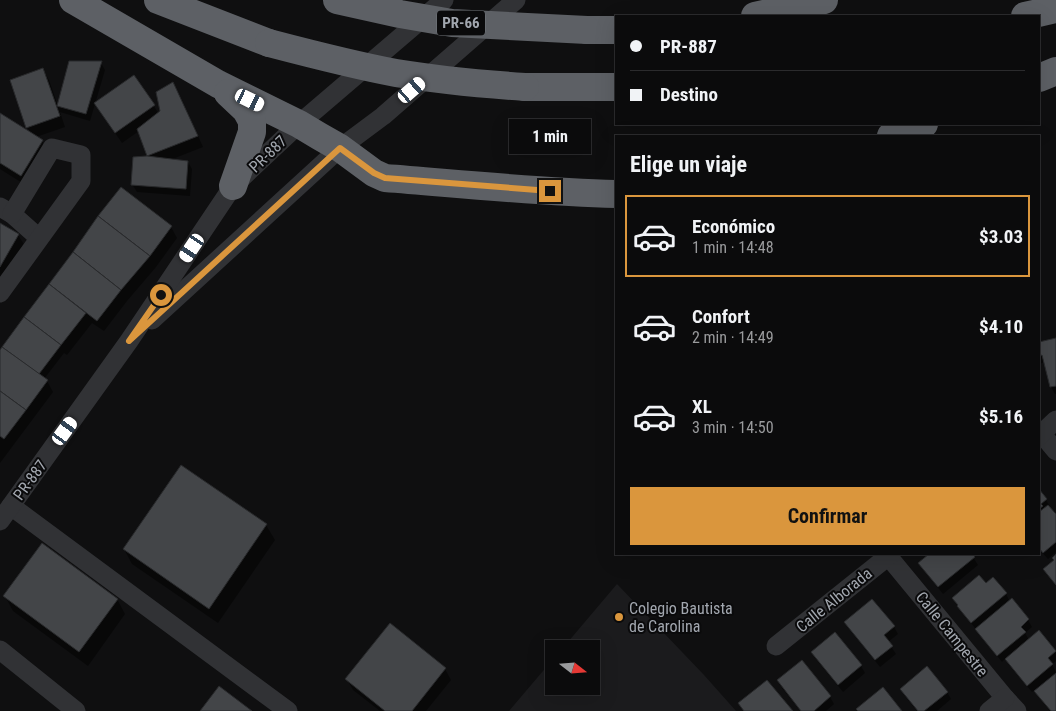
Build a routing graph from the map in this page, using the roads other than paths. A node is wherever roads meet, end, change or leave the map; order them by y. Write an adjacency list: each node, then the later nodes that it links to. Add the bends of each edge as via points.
1 (74, 0): 13 (highway)
2 (158, 0): 14 (highway, bridge, via 269,43 396,73 478,84)
3 (337, 0): 10 (highway, PR-66, bridge, via 452,23)
4 (444, 0): 15 (street, PR-887)
5 (516, 0): 18 (street, PR-887, via 383,116)
6 (824, 0): 8 (highway)
7 (1056, 9): 9 (highway)
8 (759, 15)
9 (1029, 15)
10 (615, 30)
11 (1056, 71): 12 (highway)
12 (1040, 78)
13 (218, 84): 15 (highway); 19 (highway, via 246,110 252,122 252,132)
14 (615, 87)
15 (299, 124): 18 (highway); 19 (street, PR-887)
16 (921, 125): 17 (highway)
17 (893, 135)
18 (340, 148): 20 (highway, via 385,178); 24 (street, PR-887)
19 (234, 186): 24 (street, PR-887)
20 (615, 194)
21 (6, 210): 22 (street); 22 (street, via 52,148 81,155 81,181)
22 (39, 238): 23 (street)
23 (0, 293)
24 (129, 341): 28 (street, PR-887)
25 (1056, 420): 26 (street)
26 (1040, 434): 27 (street)
27 (1056, 451)
28 (6, 514): 34 (street)
29 (890, 555): 30 (street, Calle Alborada); 32 (street, Calle Campestre)
30 (776, 646)
31 (0, 650): 33 (street)
32 (1011, 705): 35 (street)
33 (76, 711)
34 (288, 711)
35 (988, 711)

